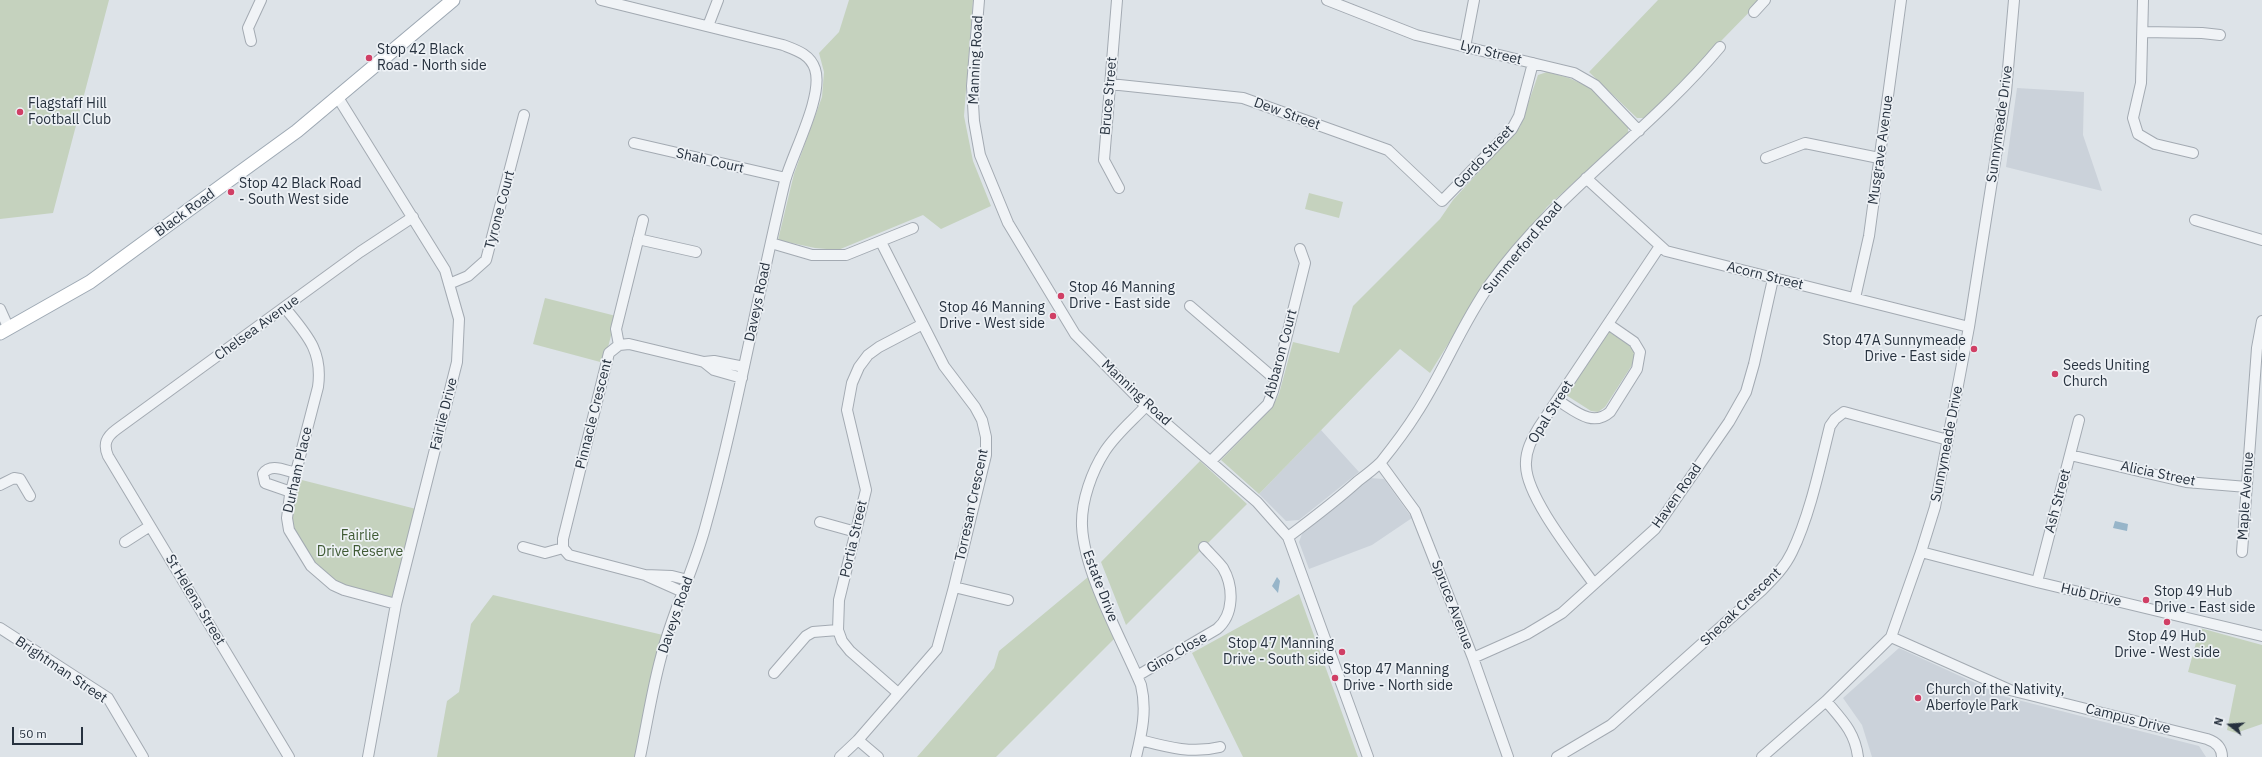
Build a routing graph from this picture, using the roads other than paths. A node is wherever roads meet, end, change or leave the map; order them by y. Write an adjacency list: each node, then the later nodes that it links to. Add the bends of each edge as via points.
1 (261, 0): 18 (street, via 248,28)
2 (453, 0): 23 (main road, Black Road)
3 (601, 0): 15 (street, Daveys Road)
4 (718, 0): 15 (street)
5 (980, 0): 62 (street, Manning Road, via 972,86 974,121 980,155 1008,223 1075,334)
6 (1117, 0): 22 (street, Bruce Street)
7 (1327, 0): 13 (street, Lyn Street)
8 (1474, 0): 19 (street)
9 (1765, 0): 14 (street)
10 (1901, 0): 29 (street, Musgrave Avenue)
11 (2014, 0): 54 (street, Sunnymeade Drive, via 2006,92)
12 (2143, 0): 16 (street)
13 (1343, 3): 19 (street, Lyn Street, via 1416,35)
14 (1754, 12)
15 (708, 26): 30 (street, Daveys Road, via 802,52 815,69 809,118)
16 (2143, 32): 17 (street); 27 (street, via 2141,83 2133,118 2138,134 2155,144)
17 (2220, 35)
18 (252, 40)
19 (1465, 47): 21 (street, Lyn Street)
20 (1720, 47): 25 (street, Summerford Road, via 1700,71)
21 (1533, 63): 25 (street, Lyn Street, via 1574,73 1595,85); 33 (street, Gordo Street, via 1519,116 1512,129)
22 (1110, 84): 32 (street, Bruce Street, via 1104,160); 33 (street, Dew Street, via 1242,98 1388,150)
23 (337, 96): 34 (street, Fairlie Drive); 55 (main road, Black Road, via 297,131 90,282)
24 (524, 115): 46 (street, Tyrone Court, via 486,260 468,276)
25 (1639, 131): 31 (street, Summerford Road)
26 (634, 143): 30 (street, Shah Court)
27 (2193, 153)
28 (1766, 158): 29 (street, via 1805,143)
29 (1879, 158): 47 (street, Musgrave Avenue, via 1869,236)
30 (786, 178): 41 (street, Daveys Road)
31 (1586, 178): 42 (street, Acorn Street); 68 (street, Summerford Road, via 1551,212 1490,284 1416,414)
32 (1119, 188)
33 (1442, 201)
34 (413, 217): 46 (street, Fairlie Drive, via 444,270); 49 (street, Chelsea Avenue, via 360,252)
35 (643, 220): 38 (street)
36 (2195, 220): 39 (street)
37 (913, 228): 40 (street)
38 (638, 239): 44 (street); 56 (street, via 616,329)
39 (2262, 240)
40 (882, 242): 41 (street, via 846,255 832,256 812,255); 53 (street, Torresan Crescent)
41 (771, 243): 58 (street, Daveys Road)
42 (1660, 246): 45 (street, Acorn Street, via 1666,251); 52 (street, Opal Street)
43 (1300, 249): 60 (street, Abbaron Court, via 1305,263)
44 (696, 252)
45 (1773, 279): 47 (street, Acorn Street); 87 (street, Haven Road, via 1746,392 1729,422 1655,529)
46 (449, 284): 91 (street, Fairlie Drive, via 458,319 457,362)
47 (1855, 298): 54 (street, Acorn Street)
48 (1190, 306): 60 (street)
49 (285, 308): 65 (street, Chelsea Avenue, via 117,429); 69 (street, Durham Place, via 309,338 318,357 320,372)
50 (0, 309): 55 (street)
51 (2262, 321): 71 (street, Maple Avenue, via 2257,348)
52 (1608, 324): 61 (street, Opal Street); 61 (street, via 1634,342 1640,352 1636,369 1610,412 1604,417 1589,418)
53 (921, 325): 76 (street, Portia Street, via 868,355 852,383 847,410 866,490); 88 (street, Torresan Crescent, via 944,366 975,407 982,420 986,437 986,455)
54 (1969, 327): 64 (street, Sunnymeade Drive)
55 (5, 331)
56 (619, 345): 57 (street, Pinnacle Crescent, via 629,344); 81 (street, Pinnacle Crescent, via 609,353)
57 (704, 362): 58 (street, Pinnacle Crescent, via 714,361); 59 (street, Pinnacle Crescent, via 714,370)
58 (744, 367): 59 (street, Daveys Road)
59 (742, 378): 85 (street, Daveys Road, via 705,529)
60 (1276, 380): 67 (street, Abbaron Court, via 1268,404)
61 (1557, 400): 87 (street, Opal Street, via 1526,454 1528,480 1542,508)
62 (1146, 406): 67 (street, Manning Road); 98 (street, Estate Drive, via 1106,449 1086,498 1082,524 1085,548 1093,574)
63 (2079, 420): 66 (street, Ash Street)
64 (1948, 440): 82 (street, Sunnymeade Drive, via 1935,508); 113 (street, Sheoak Crescent, via 1844,412 1834,419 1795,544 1781,570 1611,725)
65 (105, 442): 75 (street, St Helena Street, via 104,448 108,456)
66 (2070, 455): 71 (street, Alicia Street, via 2186,482); 86 (street, Ash Street)
67 (1211, 461): 77 (street, Manning Road, via 1257,502)
68 (1380, 463): 77 (street, Summerford Road); 96 (street, Spruce Avenue, via 1415,511)
69 (296, 473): 72 (street, Durham Place); 72 (street, via 272,467 266,469 263,474 265,483)
70 (0, 485): 73 (street, via 14,478 20,479)
71 (2247, 487): 83 (street, Maple Avenue)
72 (291, 492): 91 (street, Durham Place, via 287,518 289,530 316,571 333,585 344,590)
73 (30, 496)
74 (820, 522): 76 (street)
75 (150, 526): 78 (street); 105 (street, St Helena Street)
76 (856, 532): 93 (street, Portia Street, via 838,606)
77 (1288, 537): 111 (street, Manning Road)
78 (125, 542)
79 (523, 547): 81 (street, via 546,553)
80 (1204, 547): 98 (street, Gino Close, via 1223,568 1230,588 1226,618 1217,629)
81 (563, 548): 84 (street, via 569,555)
82 (1921, 552): 86 (street, Hub Drive); 95 (street, Sunnymeade Drive)
83 (2242, 552)
84 (645, 575): 85 (street, via 672,576); 89 (street)
85 (688, 580): 89 (street, Daveys Road)
86 (2036, 582): 94 (street, Hub Drive)
87 (1594, 584): 96 (street, Haven Road, via 1562,613 1527,634)
88 (954, 587): 90 (street); 99 (street, Torresan Crescent, via 937,649)
89 (683, 592): 107 (street, Daveys Road, via 661,656)
90 (1008, 600)
91 (396, 604): 106 (street, Fairlie Drive)
92 (0, 628): 104 (street, Brightman Street, via 108,698)
93 (838, 630): 97 (street, via 813,632 806,636); 99 (street, Portia Street, via 850,651)
94 (2262, 636)
95 (1890, 637): 100 (street, Sunnymeade Drive); 116 (street, Campus Drive, via 2010,690 2216,742)
96 (1473, 658): 112 (street, Spruce Avenue)
97 (774, 674)
98 (1137, 676): 102 (street, Estate Drive, via 1144,700)
99 (898, 693): 101 (street, Torresan Crescent)
100 (1826, 701): 114 (street, Sunnymeade Drive); 115 (street, via 1848,727 1856,742)
101 (858, 740): 108 (street, Torresan Crescent); 109 (street)
102 (1140, 740): 103 (street, via 1177,749 1200,750); 110 (street, Estate Drive)
103 (1220, 747)
104 (143, 757)
105 (289, 757)
106 (368, 757)
107 (640, 757)
108 (840, 757)
109 (878, 757)
110 (1136, 757)
111 (1368, 757)
112 (1508, 757)
113 (1557, 757)
114 (1762, 757)
115 (1858, 757)
116 (2222, 757)

